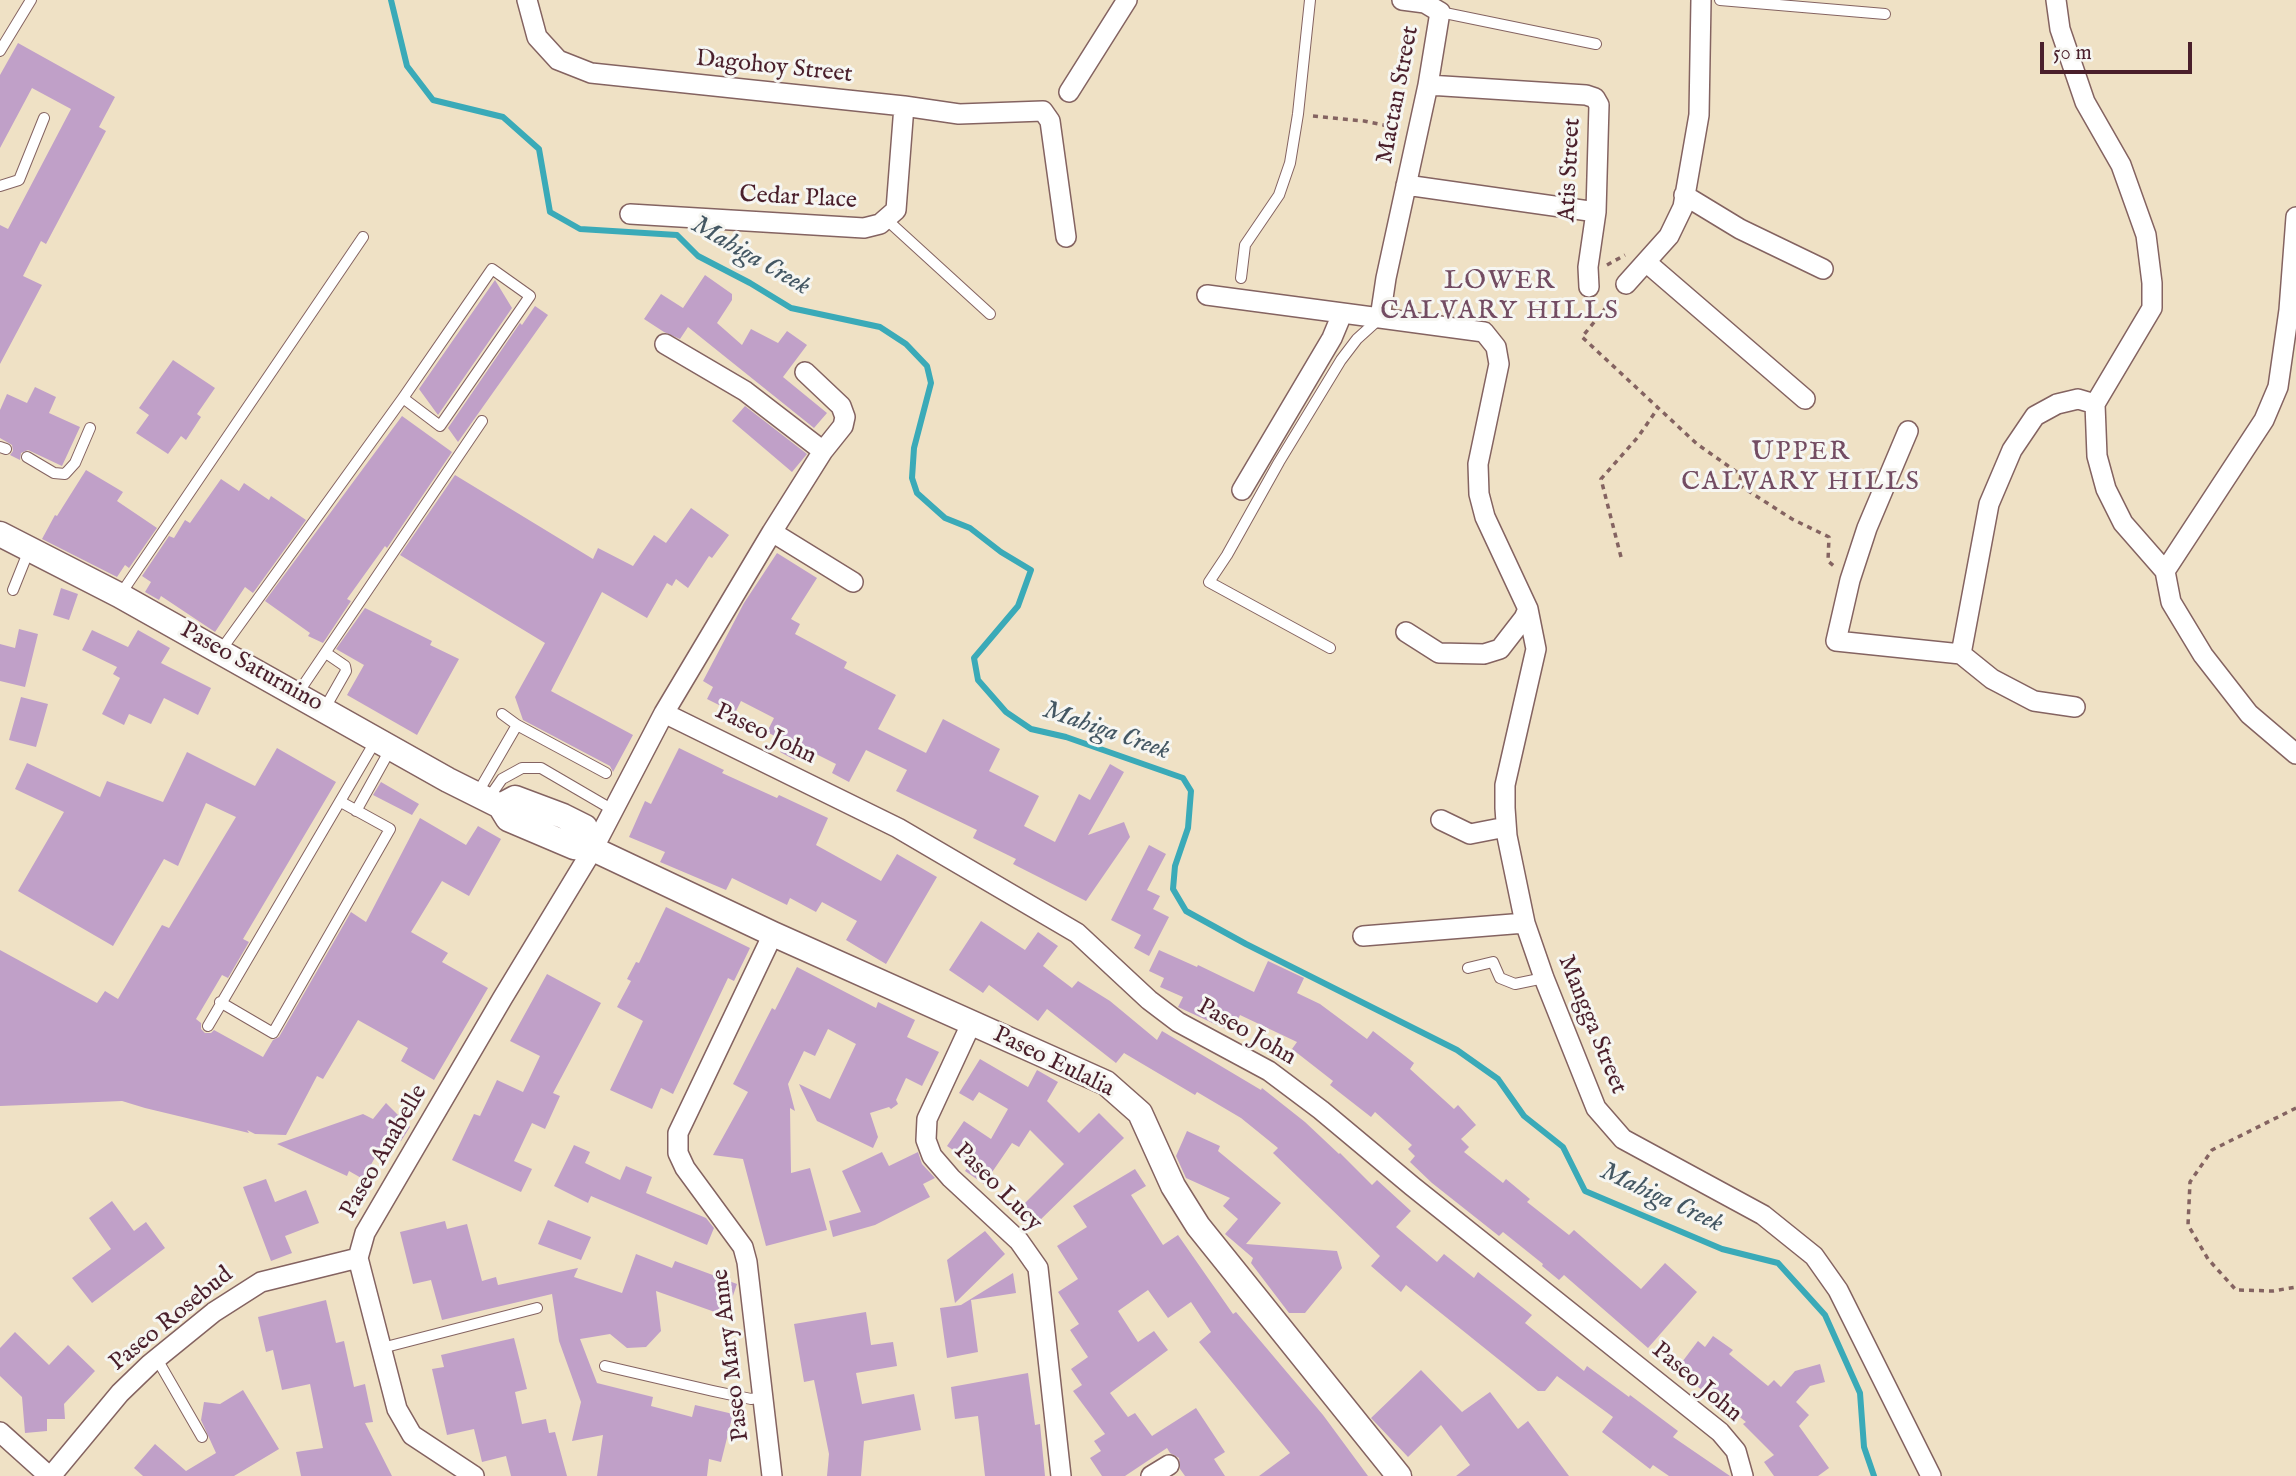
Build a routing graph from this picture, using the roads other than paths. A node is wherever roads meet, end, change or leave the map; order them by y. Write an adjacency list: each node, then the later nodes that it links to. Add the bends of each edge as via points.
1 (31, 0): 12 (lane)
2 (527, 0): 15 (street, Dagohoy Street, via 537,37 558,60 591,73)
3 (1127, 0): 14 (street)
4 (1311, 0): 28 (lane, via 1290,163 1279,195 1245,245)
5 (1402, 0): 9 (street, Mactan Street, via 1425,3)
6 (1701, 0): 19 (street, via 1699,116)
7 (1720, 0): 10 (lane)
8 (2056, 0): 39 (street, via 2060,29 2085,102 2120,165 2146,235 2152,283 2152,308)
9 (1440, 12): 11 (lane); 13 (street, Mactan Street)
10 (1885, 14)
11 (1596, 44)
12 (0, 51)
13 (1427, 85): 18 (street, Mactan Street); 20 (street, Atis Street, via 1595,98 1599,105)
14 (1069, 92)
15 (904, 106): 23 (street, Cedar Place, via 896,210); 25 (street, Dagohoy Street, via 959,114 1043,111 1050,121)
16 (44, 118): 17 (lane, via 19,180)
17 (0, 186)
18 (1406, 186): 20 (street); 34 (street, Mactan Street)
19 (1684, 195): 26 (street, via 1669,236); 27 (street)
20 (1596, 212): 30 (street, Atis Street)
21 (630, 214): 23 (street, Cedar Place, via 864,228)
22 (2296, 217): 49 (street, via 2278,387 2264,420)
23 (887, 220): 32 (lane)
24 (363, 237): 52 (lane)
25 (1066, 237)
26 (1646, 262): 29 (street); 38 (street)
27 (1823, 270)
28 (1241, 278)
29 (1626, 284)
30 (1589, 287)
31 (1207, 295): 33 (street, Mangga Street)
32 (990, 314)
33 (1342, 314): 34 (street, Mangga Street); 45 (street)
34 (1380, 318): 53 (street, Mangga Street, via 1484,332 1496,347 1499,364 1478,464 1479,494); 55 (lane, via 1341,360 1209,582)
35 (664, 344): 43 (street, via 744,391)
36 (805, 372): 43 (street, Paseo Anabelle, via 841,406 845,417)
37 (403, 398): 37 (lane, via 492,269 530,296 440,426); 56 (lane)
38 (1805, 399)
39 (2095, 404): 49 (street, via 2097,456 2106,489 2123,523); 58 (street, via 2078,399 2035,416 2012,450 1990,504)
40 (482, 421): 57 (lane)
41 (89, 428): 44 (lane, via 75,463 65,474 54,473)
42 (1908, 431): 58 (street, via 1867,528 1836,641)
43 (823, 452): 46 (street, Paseo Anabelle)
44 (27, 457)
45 (1242, 490)
46 (772, 532): 50 (street); 62 (street, Paseo Anabelle)
47 (0, 534): 48 (street, Paseo Saturnino)
48 (29, 550): 51 (lane); 52 (street, Paseo Saturnino)
49 (2165, 571): 66 (street, via 2171,602 2203,655 2249,715)
50 (853, 582)
51 (13, 590)
52 (119, 595): 56 (street, Paseo Saturnino)
53 (1528, 609): 54 (street, via 1500,649 1484,654 1439,653); 73 (street, Mangga Street, via 1536,649 1505,785)
54 (1406, 632)
55 (1329, 648)
56 (220, 651): 59 (street, Paseo Saturnino)
57 (326, 653): 59 (lane); 61 (lane, via 346,671)
58 (1961, 654): 60 (street, via 1992,679 2034,701)
59 (298, 694): 61 (street, Paseo Saturnino)
60 (2076, 707)
61 (324, 709): 65 (street, Paseo Saturnino)
62 (664, 713): 70 (street, Paseo Anabelle); 98 (street, Paseo John, via 898,828 1077,933 1178,1023 1269,1070 1321,1110 1720,1432 1736,1451)
63 (502, 714): 64 (lane)
64 (517, 725): 67 (lane); 68 (lane)
65 (384, 744): 68 (street, Paseo Saturnino); 69 (lane); 71 (lane)
66 (2296, 754)
67 (606, 773)
68 (488, 800): 70 (lane, via 502,779 522,768 541,768); 74 (street, Paseo Saturnino, via 508,818 574,847)
69 (341, 802): 71 (lane); 80 (lane)
70 (613, 810): 74 (street, Paseo Anabelle)
71 (356, 811): 80 (lane, via 390,829 273,1032)
72 (1441, 820): 73 (street, via 1470,834)
73 (1506, 827): 75 (street, Mangga Street)
74 (593, 849): 76 (street, Paseo Eulalia); 83 (street, Paseo Anabelle, via 365,1233)
75 (1525, 923): 77 (street); 79 (street, Mangga Street)
76 (773, 934): 81 (street, Paseo Eulalia); 88 (street, Paseo Mary Anne, via 678,1133 678,1153 685,1168 743,1247)
77 (1363, 936)
78 (1468, 968): 79 (lane, via 1493,962 1500,978 1515,984)
79 (1544, 978): 99 (street, Mangga Street, via 1597,1108 1623,1139 1763,1215 1814,1255 1838,1290)
80 (220, 1002): 82 (lane)
81 (971, 1024): 95 (street, Paseo Lucy, via 927,1119 926,1140 932,1156 951,1178 1019,1241 1038,1268); 97 (street, Paseo Eulalia, via 1106,1083 1140,1113 1173,1186 1198,1226)
82 (208, 1026)
83 (358, 1258): 85 (street, Paseo Anabelle); 86 (street, Paseo Rosebud, via 261,1282 214,1312)
84 (537, 1308): 85 (lane)
85 (382, 1348): 93 (street, Paseo Anabelle, via 397,1409 412,1435)
86 (156, 1359): 90 (lane); 92 (street, Paseo Rosebud, via 120,1393)
87 (605, 1366): 88 (lane, via 713,1391)
88 (762, 1397): 94 (street, Paseo Mary Anne)
89 (0, 1433): 92 (street)
90 (202, 1437)
91 (1169, 1465): 96 (street)
92 (50, 1476)
93 (474, 1476)
94 (772, 1476)
95 (1061, 1476)
96 (1152, 1476)
97 (1399, 1476)
98 (1743, 1476)
99 (1931, 1476)

